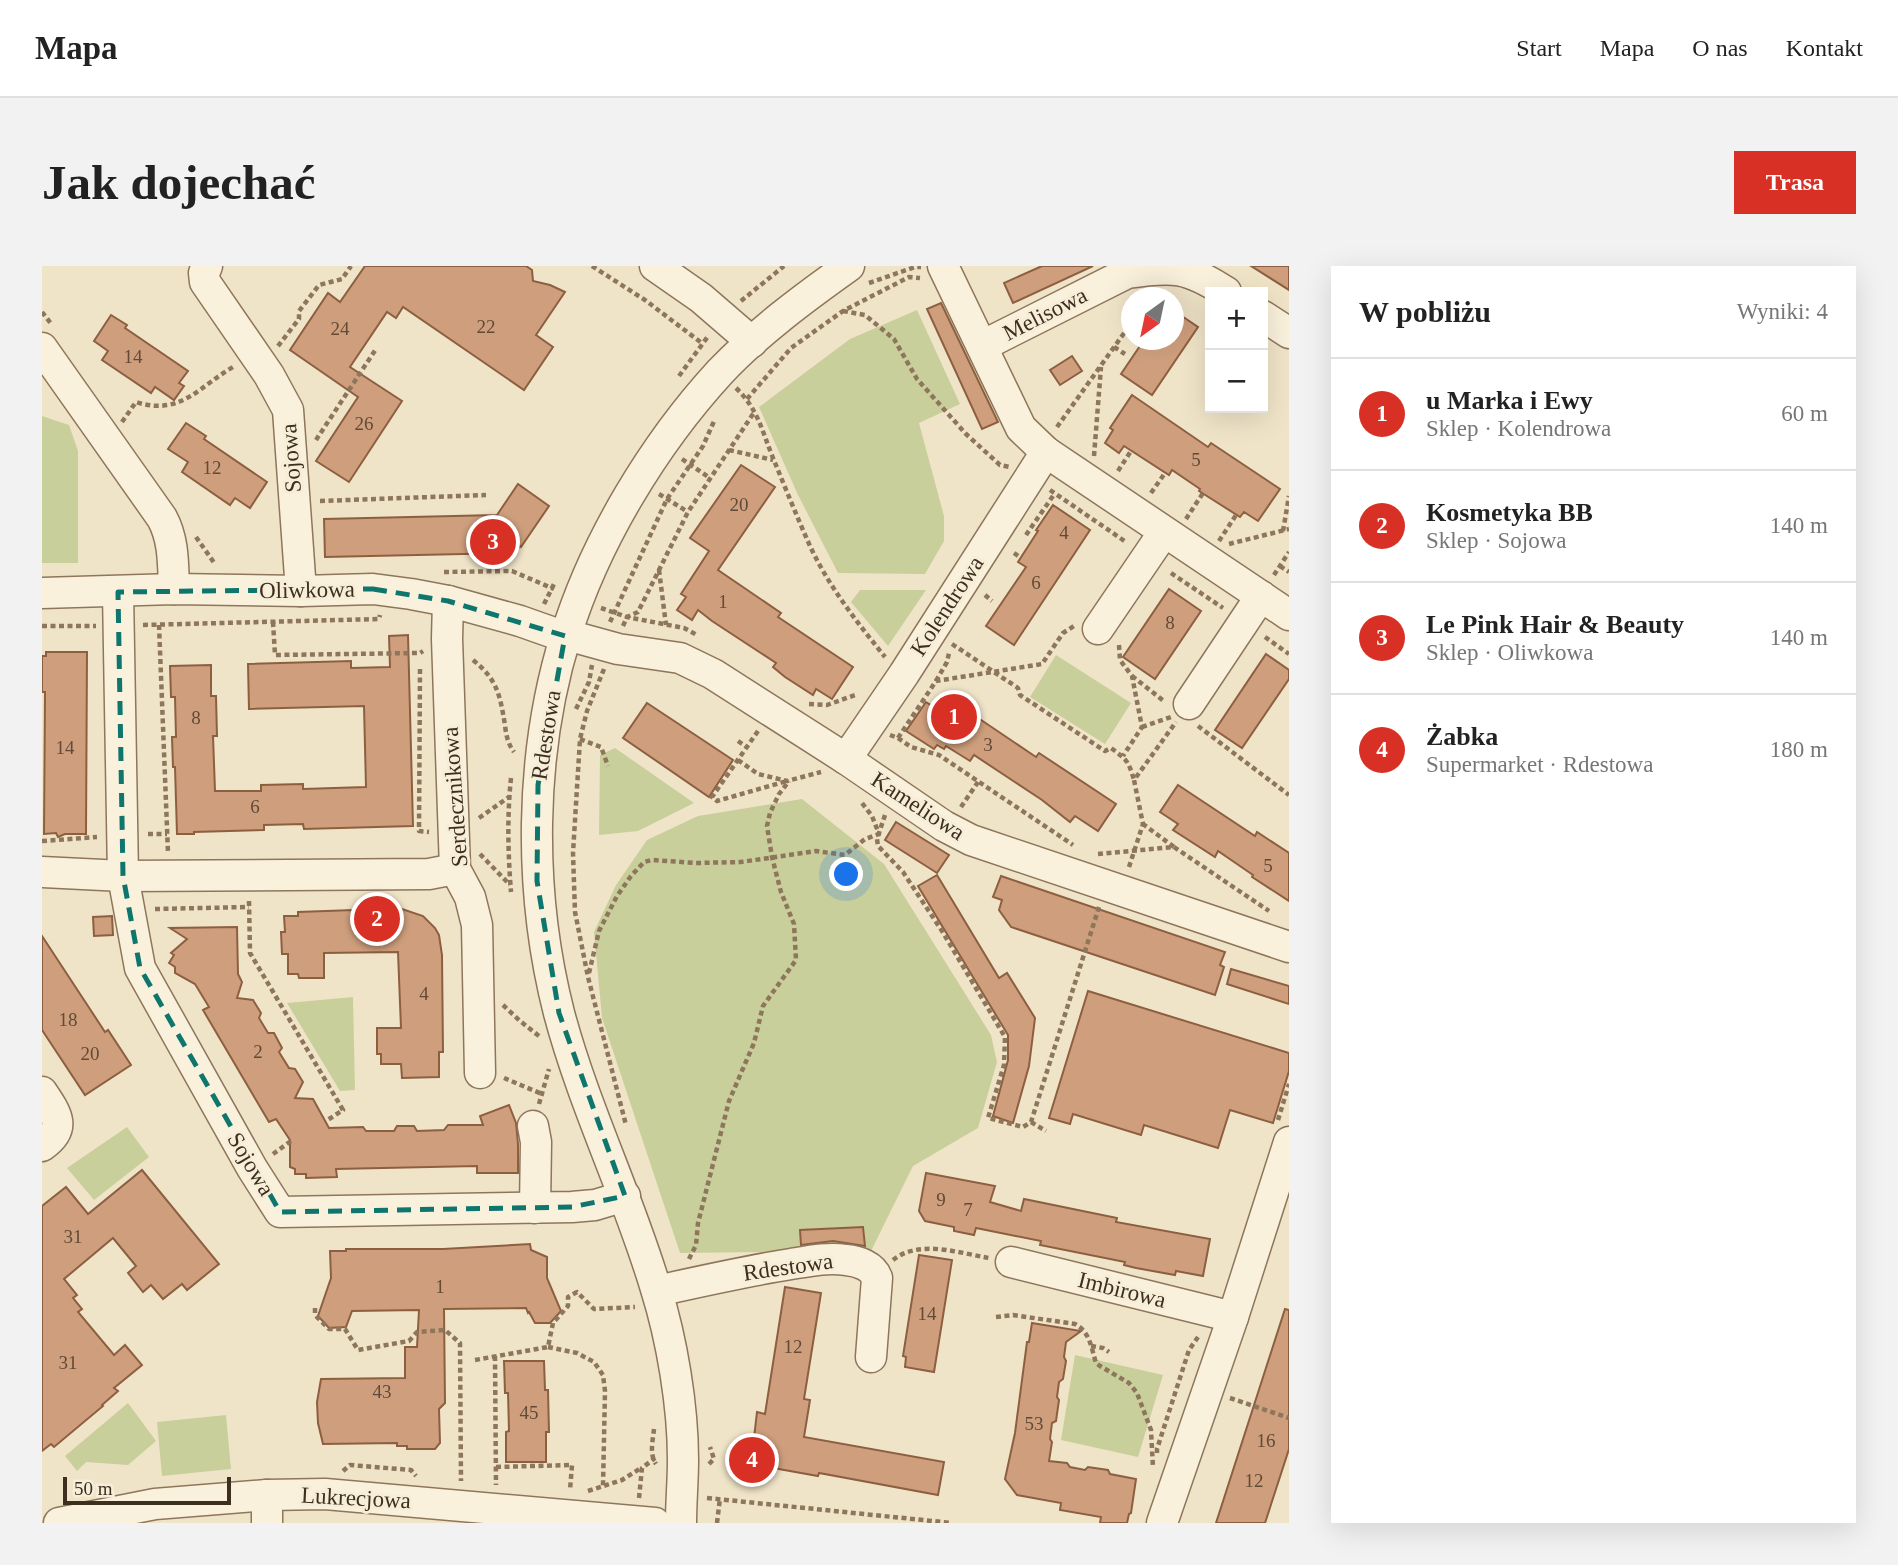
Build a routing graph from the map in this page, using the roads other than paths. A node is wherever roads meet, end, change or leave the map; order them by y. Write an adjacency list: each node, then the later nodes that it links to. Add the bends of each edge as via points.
1 (207, 266): 14 (street, Sojowa, via 205,282 288,410)
2 (655, 266): 8 (street)
3 (929, 267): 9 (street)
4 (856, 276): 8 (street, Rdestowa, via 807,296)
5 (1218, 287): 9 (street, Melisowa, via 1181,268 1149,267 1127,273)
6 (1268, 319): 7 (street)
7 (1289, 333)
8 (752, 342): 21 (street, Rdestowa, via 720,373 650,462 604,541)
9 (982, 346): 11 (street, via 1021,428)
10 (42, 348): 13 (street, via 167,527)
11 (1046, 452): 12 (street); 23 (street, Kolendrowa, via 904,674)
12 (1170, 523): 17 (street); 20 (street)
13 (174, 589): 14 (street, Oliwkowa); 15 (street, Oliwkowa)
14 (301, 591): 18 (street, Oliwkowa, via 373,589)
15 (118, 592): 16 (street, Oliwkowa); 26 (street, Sojowa)
16 (42, 593)
17 (1261, 596): 19 (street); 22 (street)
18 (447, 601): 21 (street, Oliwkowa); 24 (street, Serdecznikowa)
19 (1289, 614)
20 (1105, 618)
21 (565, 636): 23 (street, Kameliowa, via 680,658 785,708); 33 (street, Rdestowa, via 550,698 538,785 537,881 559,1013)
22 (1185, 709)
23 (837, 768): 27 (street, Kameliowa, via 893,791 971,840)
24 (455, 869): 26 (street, via 429,874); 28 (street, Serdecznikowa, via 470,897 477,925)
25 (42, 872): 26 (street)
26 (123, 876): 34 (street, Sojowa, via 140,968 280,1212)
27 (1289, 947)
28 (480, 1073)
29 (42, 1092): 32 (street, via 59,1121 50,1141)
30 (533, 1126): 34 (street)
31 (1289, 1142): 37 (street)
32 (42, 1146)
33 (625, 1196): 34 (street, Sojowa, via 595,1205); 36 (street, Rdestowa)
34 (535, 1208)
35 (1011, 1262): 37 (street, Imbirowa)
36 (642, 1298): 38 (street, Rdestowa, via 762,1268 822,1259 854,1261 875,1273); 43 (street, Rdestowa, via 677,1378 670,1462)
37 (1233, 1317): 44 (street)
38 (871, 1357)
39 (267, 1509): 40 (street, Lukrecjowa, via 325,1493); 42 (street, Lukrecjowa, via 155,1504)
40 (426, 1513): 41 (street, Lukrecjowa)
41 (646, 1516)
42 (59, 1523)
43 (681, 1523)
44 (1162, 1523)

